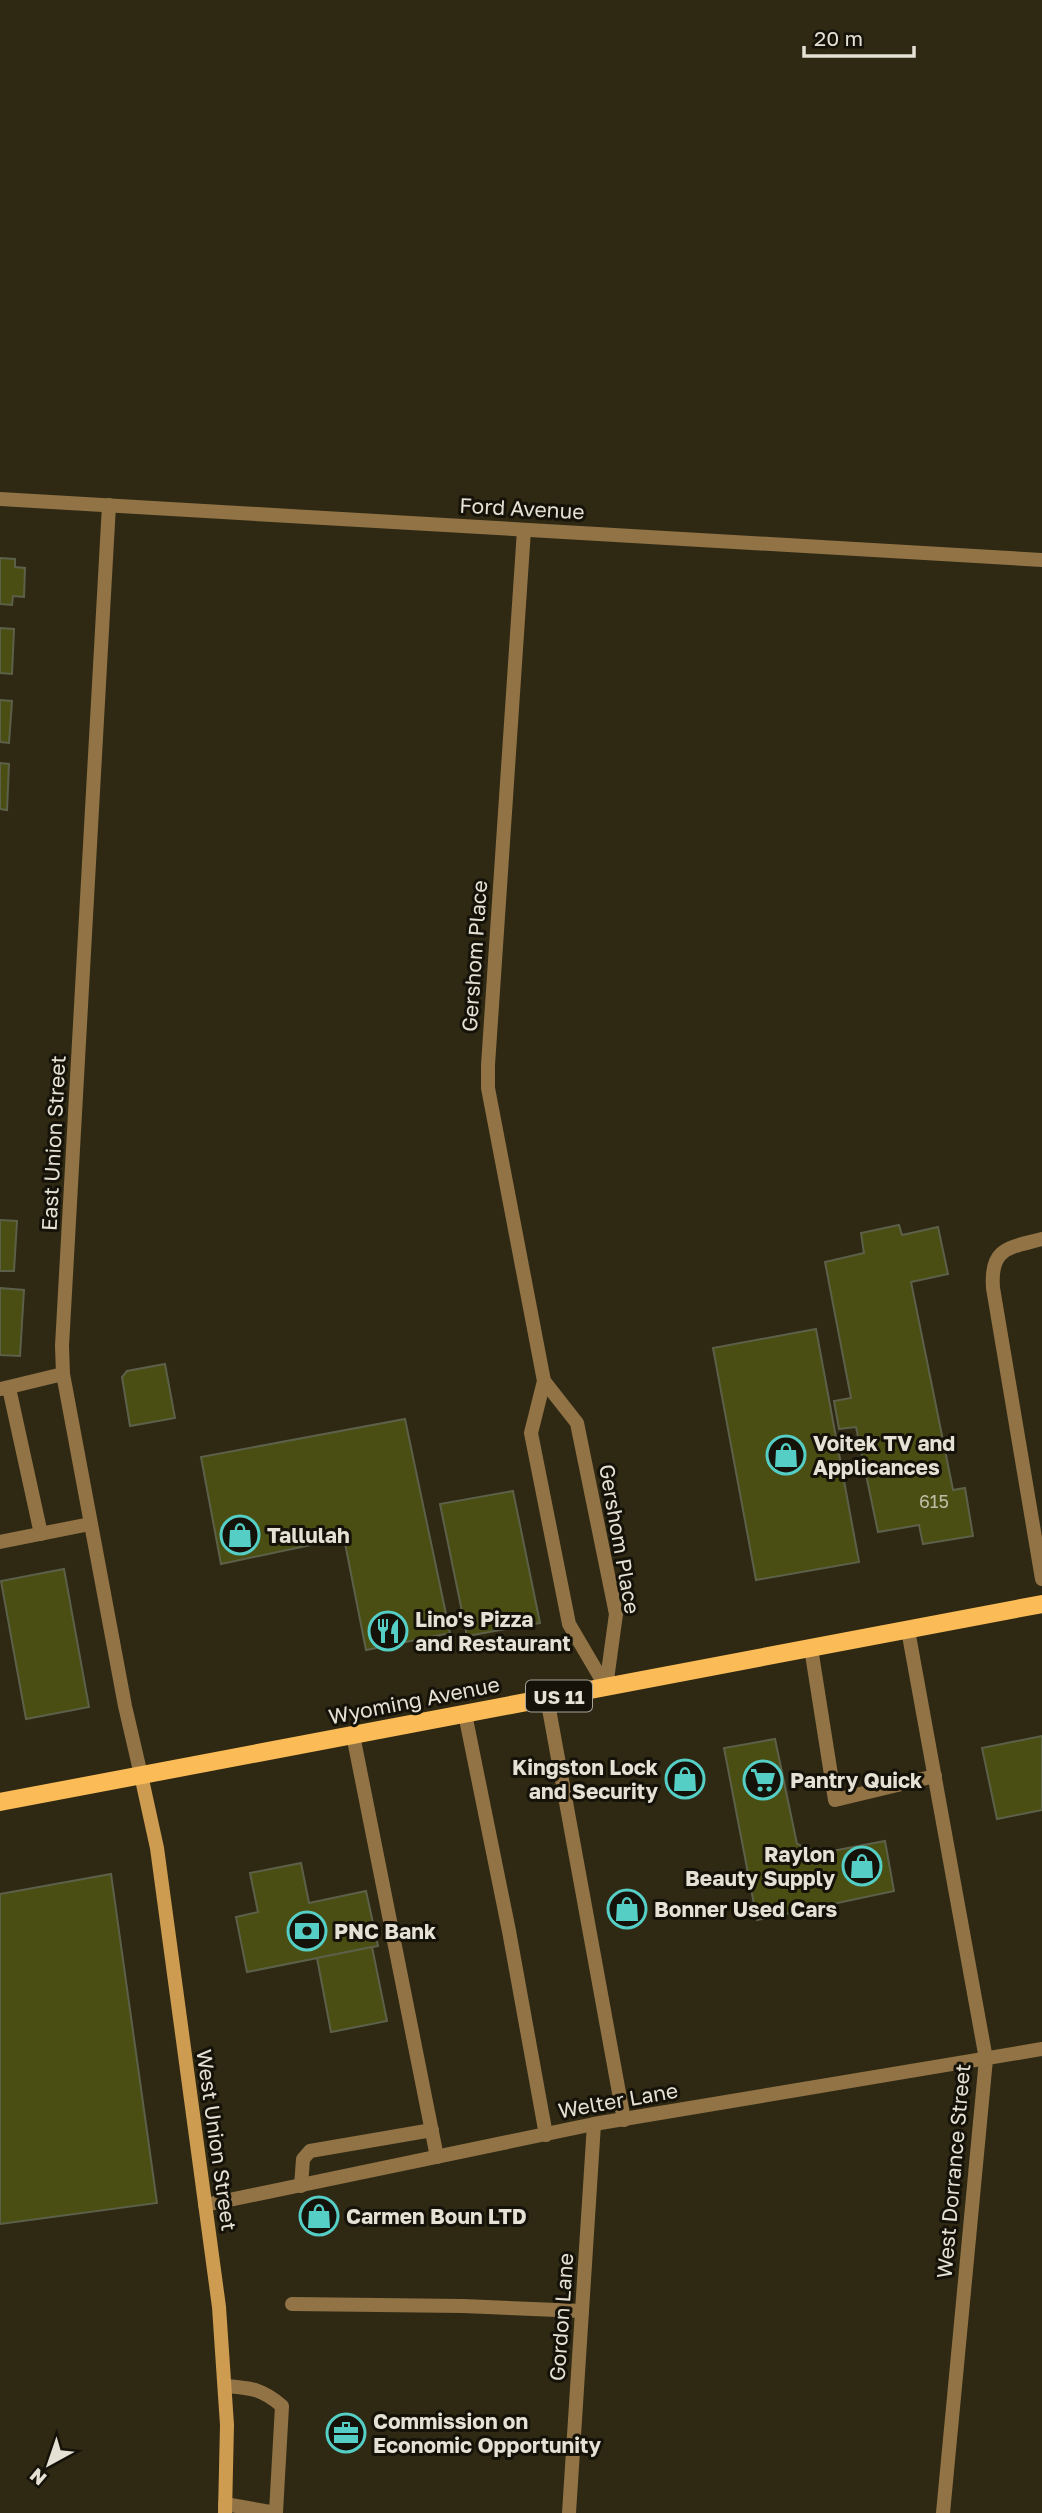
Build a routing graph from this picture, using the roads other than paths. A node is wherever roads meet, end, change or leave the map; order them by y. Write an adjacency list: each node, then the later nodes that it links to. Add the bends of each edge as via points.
1 (0, 499): 2 (street, Ford Avenue)
2 (109, 505): 3 (street, Ford Avenue); 6 (street, East Union Street)
3 (524, 530): 4 (street, Ford Avenue); 7 (street, Gershom Place, via 488,1065 491,1113)
4 (1042, 560)
5 (1042, 1239): 12 (street, via 1007,1249 992,1268)
6 (62, 1374): 8 (street); 9 (street, East Union Street)
7 (544, 1381): 16 (street, Gershom Place, via 531,1433 569,1623); 16 (street, Gershom Place, via 577,1423 616,1614)
8 (4, 1389): 10 (street)
9 (90, 1524): 10 (street); 20 (street, East Union Street)
10 (41, 1534): 11 (street)
11 (0, 1542)
12 (1042, 1579)
13 (1042, 1604): 14 (main road, Wyoming Avenue / US 11)
14 (908, 1630): 15 (main road, Wyoming Avenue / US 11); 21 (street, West Dorrance Street)
15 (811, 1648): 16 (main road, Wyoming Avenue / US 11); 21 (street, via 835,1800)
16 (606, 1687): 17 (main road, Wyoming Avenue / US 11)
17 (547, 1698): 18 (main road, Wyoming Avenue / US 11); 25 (street)
18 (466, 1714): 19 (main road, Wyoming Avenue / US 11); 28 (street)
19 (353, 1735): 20 (main road, Wyoming Avenue / US 11); 27 (street)
20 (141, 1775): 22 (main road, Wyoming Avenue / US 11); 31 (main road, West Union Street, via 157,1848)
21 (934, 1776): 24 (street, West Dorrance Street)
22 (0, 1802)
23 (1042, 2049): 24 (street, Welter Lane)
24 (986, 2059): 25 (street, Welter Lane); 38 (street, West Dorrance Street)
25 (624, 2120): 26 (street, Welter Lane)
26 (594, 2124): 28 (street, Welter Lane); 33 (street, Gordon Lane)
27 (432, 2130): 29 (street); 30 (street, via 310,2151 303,2159)
28 (546, 2134): 29 (street, Welter Lane)
29 (437, 2157): 30 (street, Welter Lane)
30 (301, 2186): 31 (street, Welter Lane)
31 (205, 2206): 34 (main road, West Union Street)
32 (292, 2304): 33 (street)
33 (582, 2311): 37 (street, Gordon Lane)
34 (225, 2386): 35 (main road, West Union Street); 36 (street, via 256,2388 282,2406)
35 (225, 2509): 36 (street)
36 (276, 2512)
37 (569, 2513)
38 (943, 2513)

